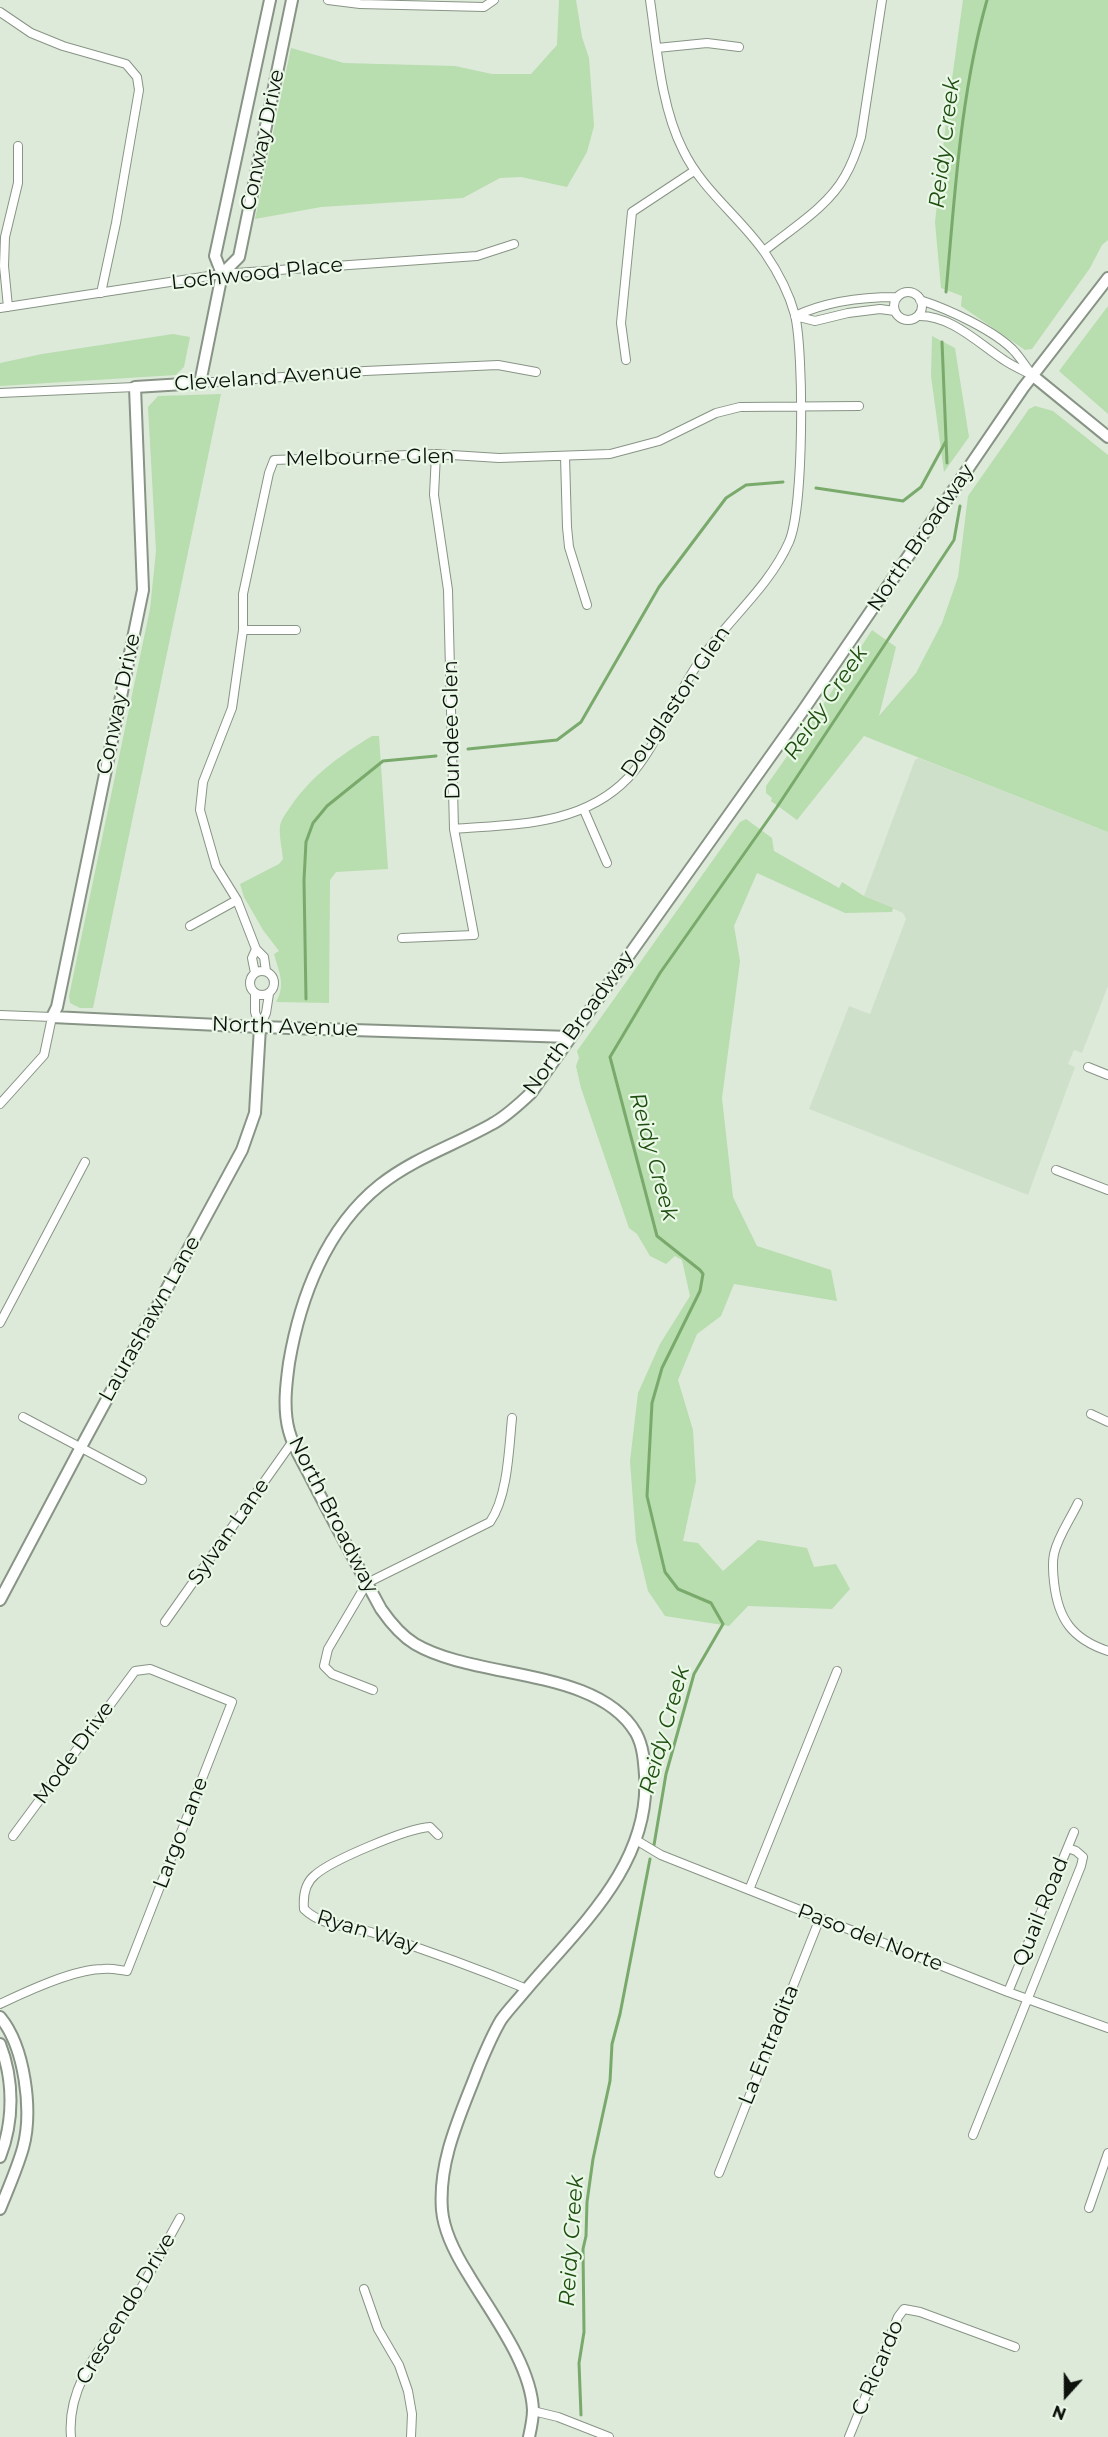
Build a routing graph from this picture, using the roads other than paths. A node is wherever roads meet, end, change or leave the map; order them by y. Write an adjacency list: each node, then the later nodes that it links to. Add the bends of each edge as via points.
1 (270, 0): 14 (street, Conway Drive, via 215,256)
2 (292, 0): 14 (street, Conway Drive, via 239,257)
3 (328, 0): 4 (street, via 484,7)
4 (494, 0)
5 (650, 0): 9 (street, Douglaston Glen)
6 (882, 0): 13 (street, via 861,137 854,159 827,200)
7 (0, 12): 16 (street, via 30,33 126,64 137,77 139,90)
8 (739, 47): 9 (street, via 707,43)
9 (657, 48): 11 (street, Douglaston Glen, via 671,120)
10 (18, 146): 19 (street, via 18,183 5,237)
11 (694, 171): 13 (street, Douglaston Glen); 23 (street, via 632,212 621,323)
12 (514, 244): 14 (street, Lochwood Place, via 477,256)
13 (764, 251): 21 (street, Douglaston Glen)
14 (222, 273): 16 (street, Lochwood Place); 26 (street, Conway Drive)
15 (1108, 278): 25 (street, North Broadway)
16 (101, 293): 19 (street, Lochwood Place)
17 (896, 297): 18 (street, via 907,292); 20 (street); 21 (street, via 829,304)
18 (920, 300): 22 (street); 25 (street, via 979,326 1014,351)
19 (4, 307)
20 (895, 311): 21 (street, via 880,309 816,321); 22 (street, via 906,320)
21 (795, 316): 30 (street, Douglaston Glen, via 800,350)
22 (918, 316): 25 (street, via 928,315 964,331)
23 (626, 360)
24 (536, 372): 26 (street, Cleveland Avenue, via 498,365)
25 (1032, 375): 31 (street); 51 (street, North Broadway, via 802,712)
26 (200, 383): 27 (street, Cleveland Avenue)
27 (135, 387): 28 (street, Cleveland Avenue); 49 (street, Conway Drive, via 143,590)
28 (0, 393)
29 (860, 406): 30 (street, Melbourne Glen)
30 (800, 407): 33 (street, Melbourne Glen, via 740,407 716,413 640,447 610,454); 37 (street, Douglaston Glen, via 795,523 790,541 763,584 697,665 628,778)
31 (1108, 437)
32 (436, 454): 33 (street, Melbourne Glen, via 499,458); 35 (street, Melbourne Glen, via 274,460 268,472 243,594); 38 (street, Dundee Glen, via 434,495 451,635)
33 (565, 456): 34 (street, via 568,537)
34 (587, 605)
35 (243, 630): 36 (street); 40 (street, Melbourne Glen, via 232,708 203,782 200,810 216,866)
36 (296, 630)
37 (584, 810): 38 (street, Douglaston Glen, via 558,819); 39 (street)
38 (454, 829): 42 (street, Dundee Glen, via 474,935)
39 (607, 863)
40 (237, 900): 41 (street); 43 (street, Melbourne Glen)
41 (190, 926)
42 (402, 938)
43 (256, 949): 44 (street, Melbourne Glen, via 264,957); 45 (street, Melbourne Glen, via 252,958)
44 (266, 971): 45 (street); 47 (street, Melbourne Glen, via 275,984)
45 (255, 973): 46 (street, Melbourne Glen, via 250,982)
46 (255, 994): 47 (street); 50 (street, Melbourne Glen)
47 (269, 994): 50 (street, Melbourne Glen)
48 (0, 1015): 49 (street, North Avenue)
49 (52, 1017): 50 (street, North Avenue); 54 (street, via 44,1055)
50 (260, 1027): 51 (street, North Avenue); 64 (street, Laurashawn Lane, via 255,1113 242,1150)
51 (570, 1037): 63 (street, North Broadway, via 531,1093 512,1110 494,1124 404,1168 362,1202 340,1229 307,1292 294,1337 285,1402)
52 (1088, 1067): 53 (street)
53 (1108, 1075)
54 (0, 1104)
55 (85, 1161): 58 (street)
56 (1056, 1170): 57 (street)
57 (1108, 1190)
58 (0, 1323)
59 (1091, 1414): 62 (street)
60 (23, 1417): 64 (street)
61 (512, 1418): 67 (street, via 508,1460 490,1522)
62 (1108, 1422)
63 (293, 1441): 67 (street, North Broadway); 69 (street, Sylvan Lane)
64 (81, 1447): 65 (street); 68 (street, Laurashawn Lane)
65 (142, 1480)
66 (1078, 1503): 70 (street, via 1053,1557 1056,1596 1066,1624)
67 (367, 1583): 73 (street, via 327,1649 324,1666 332,1674); 77 (street, North Broadway, via 390,1622 423,1648 584,1691 625,1718 643,1753 646,1792)
68 (0, 1600)
69 (165, 1622)
70 (1108, 1651)
71 (135, 1671): 76 (street, Mode Drive); 84 (street, Largo Lane, via 150,1670 232,1702 127,1971 90,1970 28,1990)
72 (837, 1671): 79 (street)
73 (373, 1690)
74 (1074, 1832): 78 (street, Quail Road)
75 (438, 1834): 81 (street, Ryan Way, via 430,1827 422,1827 325,1868 306,1888 304,1909 319,1921 366,1930)
76 (13, 1836)
77 (636, 1840): 79 (street, Paso del Norte, via 660,1855); 81 (street, North Broadway, via 602,1903)
78 (1068, 1848): 82 (street, Quail Road); 83 (street, Quail Road, via 1083,1857 1081,1866)
79 (749, 1890): 80 (street, Paso del Norte)
80 (820, 1918): 82 (street, Paso del Norte); 91 (street, La Entradita)
81 (527, 1989): 97 (street, North Broadway, via 502,2019 485,2050 447,2153 442,2211 452,2246 518,2358)
82 (1008, 1992): 83 (street, Paso del Norte)
83 (1027, 1999): 86 (street, Paso del Norte); 88 (street, Quail Road)
84 (0, 2004)
85 (0, 2018): 93 (street, via 15,2043 24,2078 27,2121 23,2146)
86 (1108, 2028)
87 (0, 2044): 90 (street, via 9,2073 11,2100)
88 (973, 2135)
89 (1108, 2153): 92 (street)
90 (0, 2157)
91 (719, 2173)
92 (1089, 2208)
93 (0, 2209)
94 (180, 2218): 98 (street, Crescendo Drive, via 148,2276 83,2376 71,2414)
95 (364, 2289): 99 (street, via 408,2391)
96 (1015, 2347): 102 (street, C Ricardo, via 904,2309)
97 (533, 2411): 100 (street, North Broadway); 101 (street)
98 (71, 2437)
99 (411, 2437)
100 (529, 2437)
101 (609, 2437)
102 (849, 2437)

